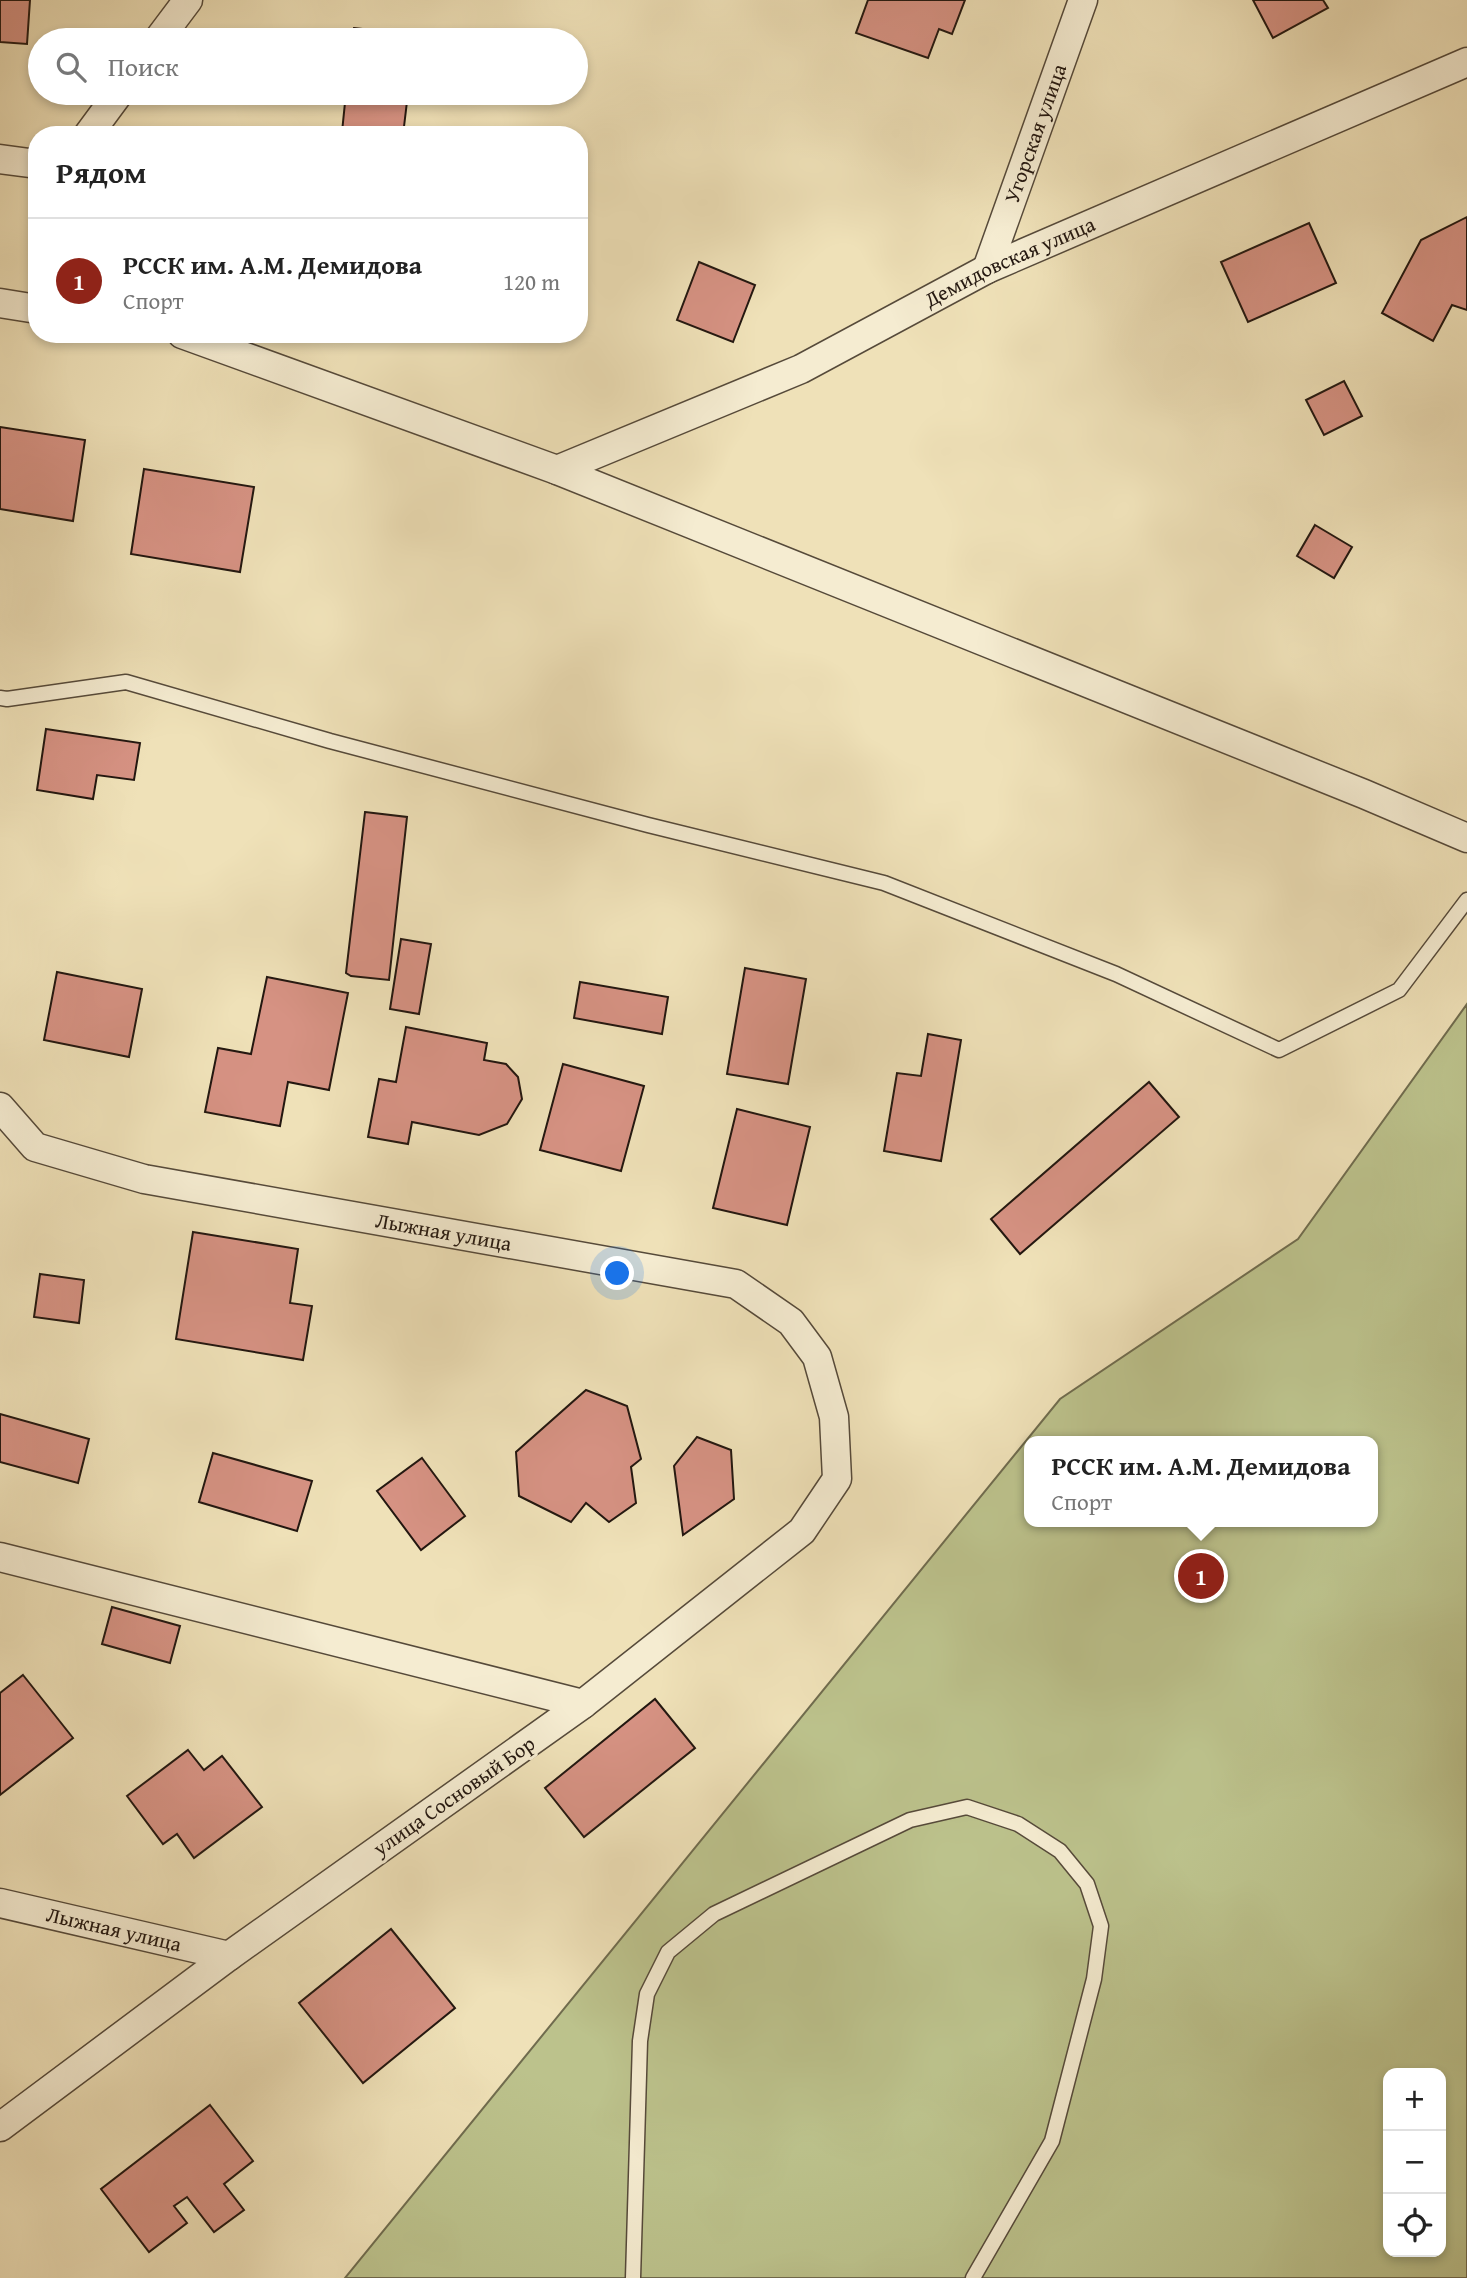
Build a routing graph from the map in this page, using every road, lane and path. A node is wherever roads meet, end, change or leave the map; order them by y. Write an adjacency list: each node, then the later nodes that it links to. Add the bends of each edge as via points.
1 (188, 0): 3 (street)
2 (1083, 0): 9 (street, Угорская улица)
3 (167, 28)
4 (1467, 62): 9 (street, Демидовская улица)
5 (110, 105): 6 (street)
6 (95, 126)
7 (0, 159): 8 (street)
8 (28, 163)
9 (987, 269): 13 (street, Демидовская улица, via 801,369)
10 (0, 303): 11 (street)
11 (28, 308)
12 (208, 343): 13 (street)
13 (557, 470): 15 (street)
14 (0, 698): 16 (lane, via 127,682 330,741 884,883 1115,974 1279,1050 1399,990)
15 (1467, 838)
16 (1467, 900)
17 (0, 1107): 18 (street, Лыжная улица, via 35,1147 144,1179 736,1284 791,1322 817,1357)
18 (834, 1417): 20 (street, улица Сосновый Бор, via 837,1479 802,1531)
19 (0, 1557): 20 (street)
20 (583, 1704): 22 (street, улица Сосновый Бор)
21 (0, 1903): 22 (street, Лыжная улица)
22 (229, 1956): 23 (street, улица Сосновый Бор)
23 (0, 2127)
24 (633, 2278): 25 (lane, via 640,2040 647,1994 668,1952 714,1914 911,1820 967,1807 1018,1824 1060,1851 1087,1884 1101,1926 1094,1979 1052,2141)
25 (973, 2278)

